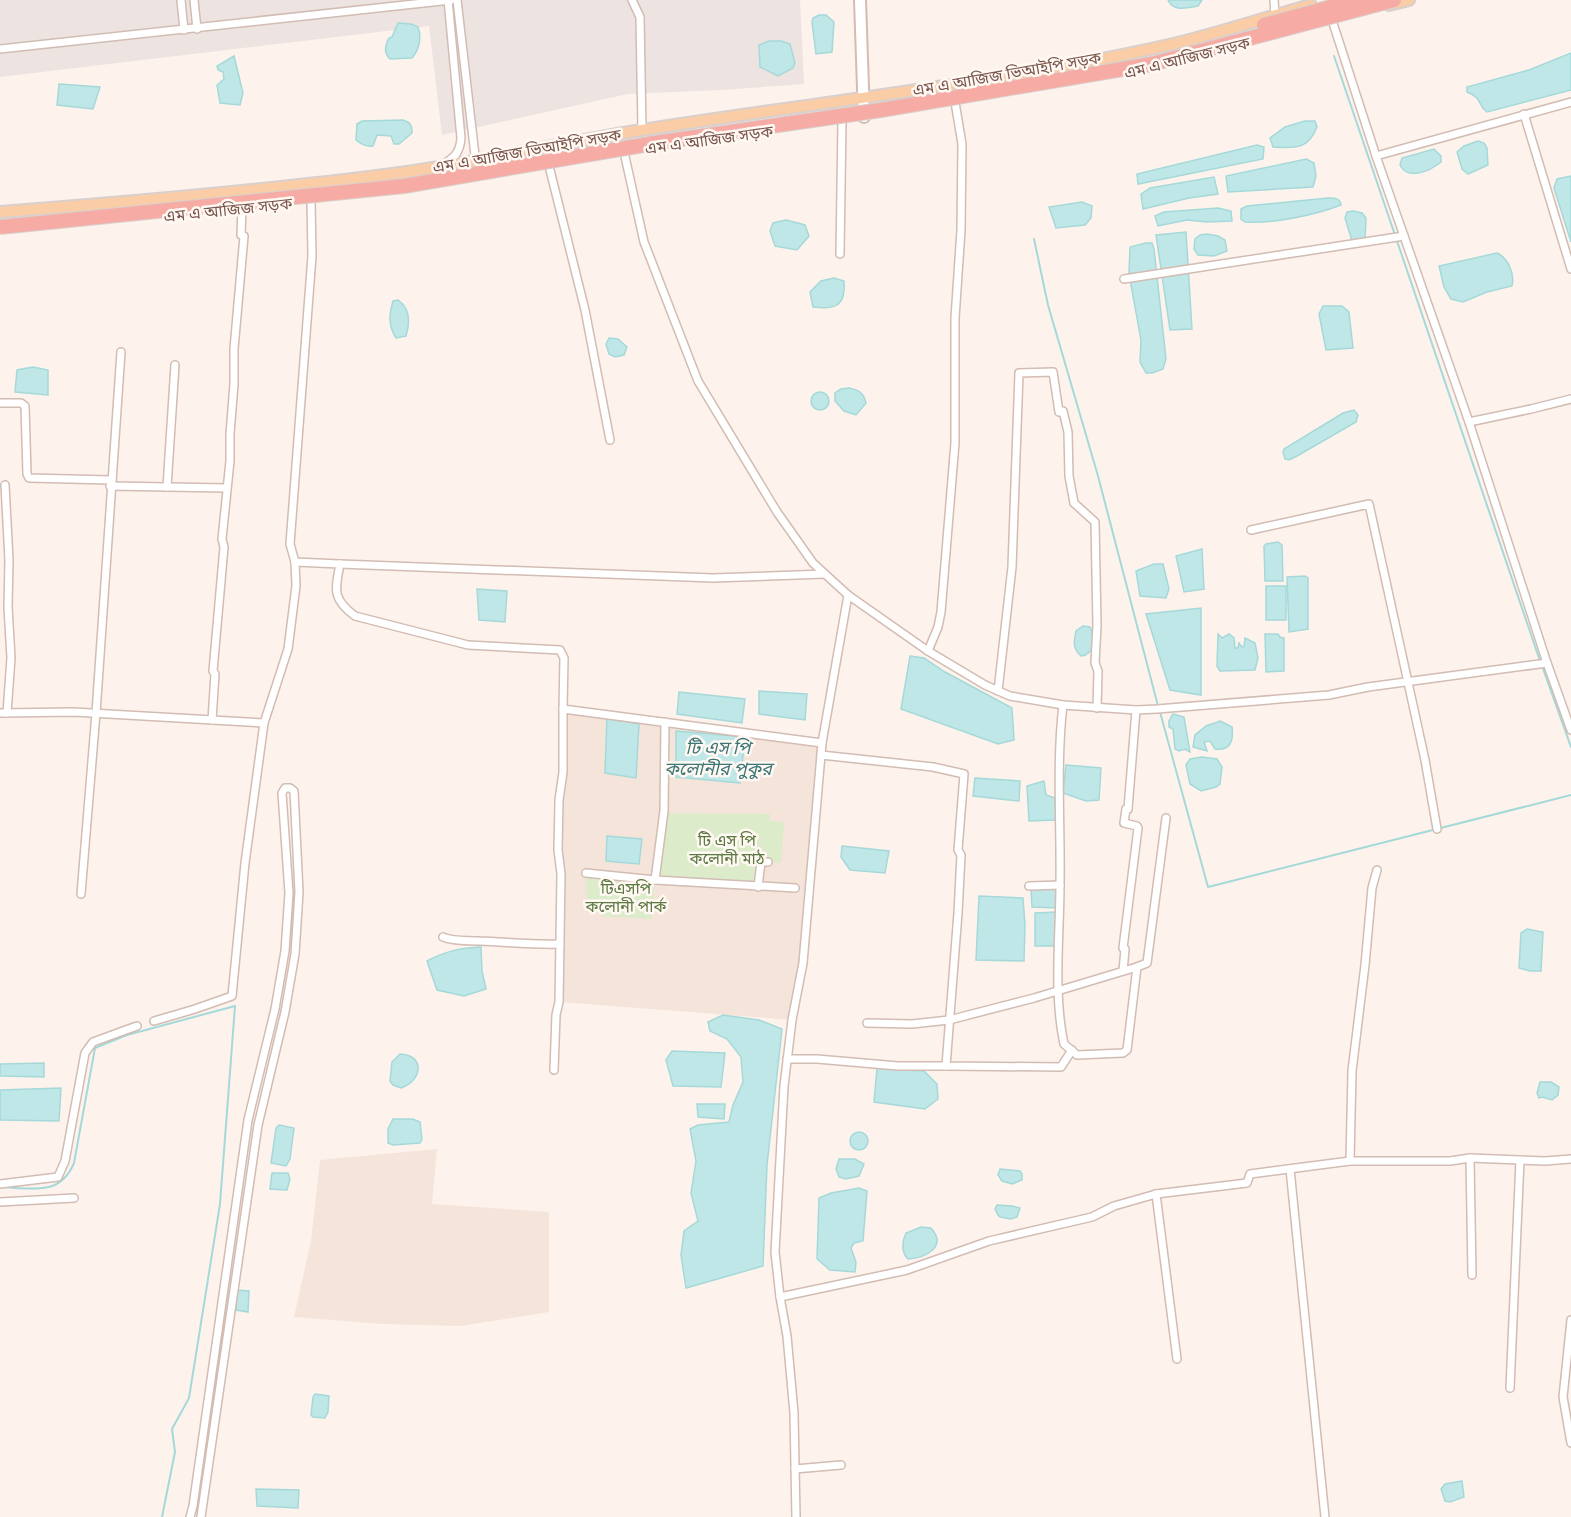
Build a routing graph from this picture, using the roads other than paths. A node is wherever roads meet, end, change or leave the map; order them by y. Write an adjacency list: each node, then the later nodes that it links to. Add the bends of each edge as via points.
1 (181, 0): 15 (street)
2 (194, 0): 14 (street)
3 (449, 0): 14 (street); 27 (street, via 461,138 460,149 453,158)
4 (457, 0): 26 (street)
5 (632, 0): 23 (street, via 640,17)
6 (860, 0): 17 (street)
7 (1274, 0): 12 (street)
8 (1331, 0): 12 (main road, এম এ আজিজ ভিআইপি সড়ক)
9 (1357, 0): 33 (highway, bridge, via 1150,56 991,84 641,136 403,177)
10 (1394, 0): 34 (highway, bridge, via 1152,64 893,108 404,186)
11 (1409, 0): 13 (main road, এম এ আজিজ সড়ক)
12 (1275, 15): 17 (main road, এম এ আজিজ ভিআইপি সড়ক, via 1172,44)
13 (1332, 20): 18 (main road, এম এ আজিজ সড়ক, via 1153,68); 25 (street)
14 (197, 29): 15 (street)
15 (184, 30): 16 (street)
16 (0, 49)
17 (862, 99): 21 (street); 23 (main road, এম এ আজিজ ভিআইপি সড়ক)
18 (955, 102): 21 (main road, এম এ আজিজ সড়ক); 55 (street, via 962,144 962,195 955,318 955,443 941,612)
19 (1571, 102): 20 (street)
20 (1524, 114): 25 (street); 38 (street)
21 (864, 117): 22 (main road, এম এ আজিজ সড়ক)
22 (842, 121): 24 (main road, এম এ আজিজ সড়ক); 37 (street)
23 (642, 130): 26 (main road, এম এ আজিজ ভিআইপি সড়ক)
24 (624, 152): 28 (main road, এম এ আজিজ সড়ক); 53 (street, via 644,242 698,381 777,512)
25 (1376, 156): 36 (street)
26 (475, 159): 27 (main road, এম এ আজিজ ভিআইপি সড়ক); 29 (street)
27 (439, 166): 32 (main road, এম এ আজিজ ভিআইপি সড়ক)
28 (549, 166): 29 (main road, এম এ আজিজ সড়ক); 45 (street, via 585,310)
29 (477, 178): 30 (main road, এম এ আজিজ সড়ক)
30 (312, 201): 31 (main road, এম এ আজিজ সড়ক); 51 (street, via 312,256 290,544)
31 (242, 209): 35 (main road, এম এ আজিজ সড়ক); 49 (street, via 244,236)
32 (0, 212)
33 (0, 218)
34 (0, 226)
35 (0, 232)
36 (1404, 236): 39 (street); 44 (street)
37 (840, 254)
38 (1571, 269)
39 (1124, 279)
40 (121, 352): 46 (street)
41 (175, 365): 48 (street)
42 (1571, 399): 44 (street)
43 (0, 403): 46 (street, via 25,406 29,478)
44 (1469, 422): 56 (street)
45 (610, 440)
46 (110, 483): 48 (street); 64 (street)
47 (5, 485): 63 (street, via 11,658)
48 (167, 487): 49 (street)
49 (226, 488): 65 (street)
50 (1251, 530): 57 (street, via 1369,504)
51 (295, 562): 52 (street); 67 (street, via 288,649)
52 (340, 564): 53 (street, via 713,578); 61 (street, via 337,597 340,606 355,616 468,645 560,650 564,658)
53 (825, 574): 54 (street)
54 (848, 595): 55 (street); 69 (street)
55 (928, 651): 58 (street)
56 (1547, 663): 57 (street); 68 (street)
57 (1408, 681): 62 (street, via 1329,695); 72 (street)
58 (998, 691): 59 (street); 60 (street, via 1012,567 1019,373 1053,372 1059,412 1063,411 1068,432 1074,503 1095,522)
59 (1063, 705): 60 (street); 77 (street, via 1058,743)
60 (1097, 708): 62 (street)
61 (563, 709): 66 (street); 83 (street, via 558,850)
62 (1136, 710): 85 (street, via 1124,823 1138,828)
63 (4, 713): 64 (street)
64 (96, 713): 65 (street); 81 (street)
65 (212, 720): 67 (street)
66 (665, 722): 69 (street); 76 (street, via 664,811)
67 (264, 723): 88 (street, via 232,996)
68 (1571, 730)
69 (822, 743): 70 (street)
70 (820, 755): 87 (street, via 964,774); 92 (street, via 803,963)
71 (1166, 818): 84 (street, via 1147,963)
72 (1437, 829)
73 (768, 862): 79 (street, via 761,862)
74 (1377, 870): 98 (street, via 1352,1071)
75 (586, 873): 76 (street)
76 (655, 880): 79 (street)
77 (1060, 885): 78 (street); 86 (street)
78 (1029, 886)
79 (758, 887): 80 (street)
80 (795, 888)
81 (81, 894)
82 (444, 937): 83 (street, via 456,941)
83 (560, 944): 94 (street)
84 (1137, 967): 85 (street); 91 (street, via 1127,1050 1077,1055)
85 (1123, 971): 86 (street)
86 (1059, 991): 87 (street); 91 (street, via 1064,1044)
87 (949, 1020): 89 (street); 93 (street)
88 (154, 1021)
89 (867, 1023)
90 (137, 1026): 100 (street, via 93,1042 85,1053 65,1161 58,1177)
91 (1072, 1050): 93 (street, via 1061,1066)
92 (787, 1059): 93 (street); 105 (street, via 775,1252)
93 (946, 1066)
94 (554, 1070)
95 (1470, 1158): 97 (street); 98 (street); 104 (street)
96 (1571, 1159): 97 (street)
97 (1520, 1160): 108 (street)
98 (1350, 1161): 99 (street)
99 (1290, 1169): 101 (street, via 1250,1174 1247,1183); 115 (street)
100 (0, 1184)
101 (1156, 1194): 105 (street, via 1092,1217 989,1241 907,1270); 107 (street)
102 (74, 1198): 103 (street)
103 (0, 1202)
104 (1472, 1275)
105 (780, 1297): 111 (street, via 792,1391)
106 (1571, 1320): 109 (street, via 1563,1396)
107 (1177, 1359)
108 (1510, 1388)
109 (1571, 1443)
110 (841, 1465): 111 (street)
111 (795, 1469): 114 (street)
112 (190, 1517): 113 (street, via 248,1120 285,951 289,893 282,793 290,788 294,791 299,892 295,954 258,1125)
113 (201, 1517)
114 (796, 1517)
115 (1325, 1517)

